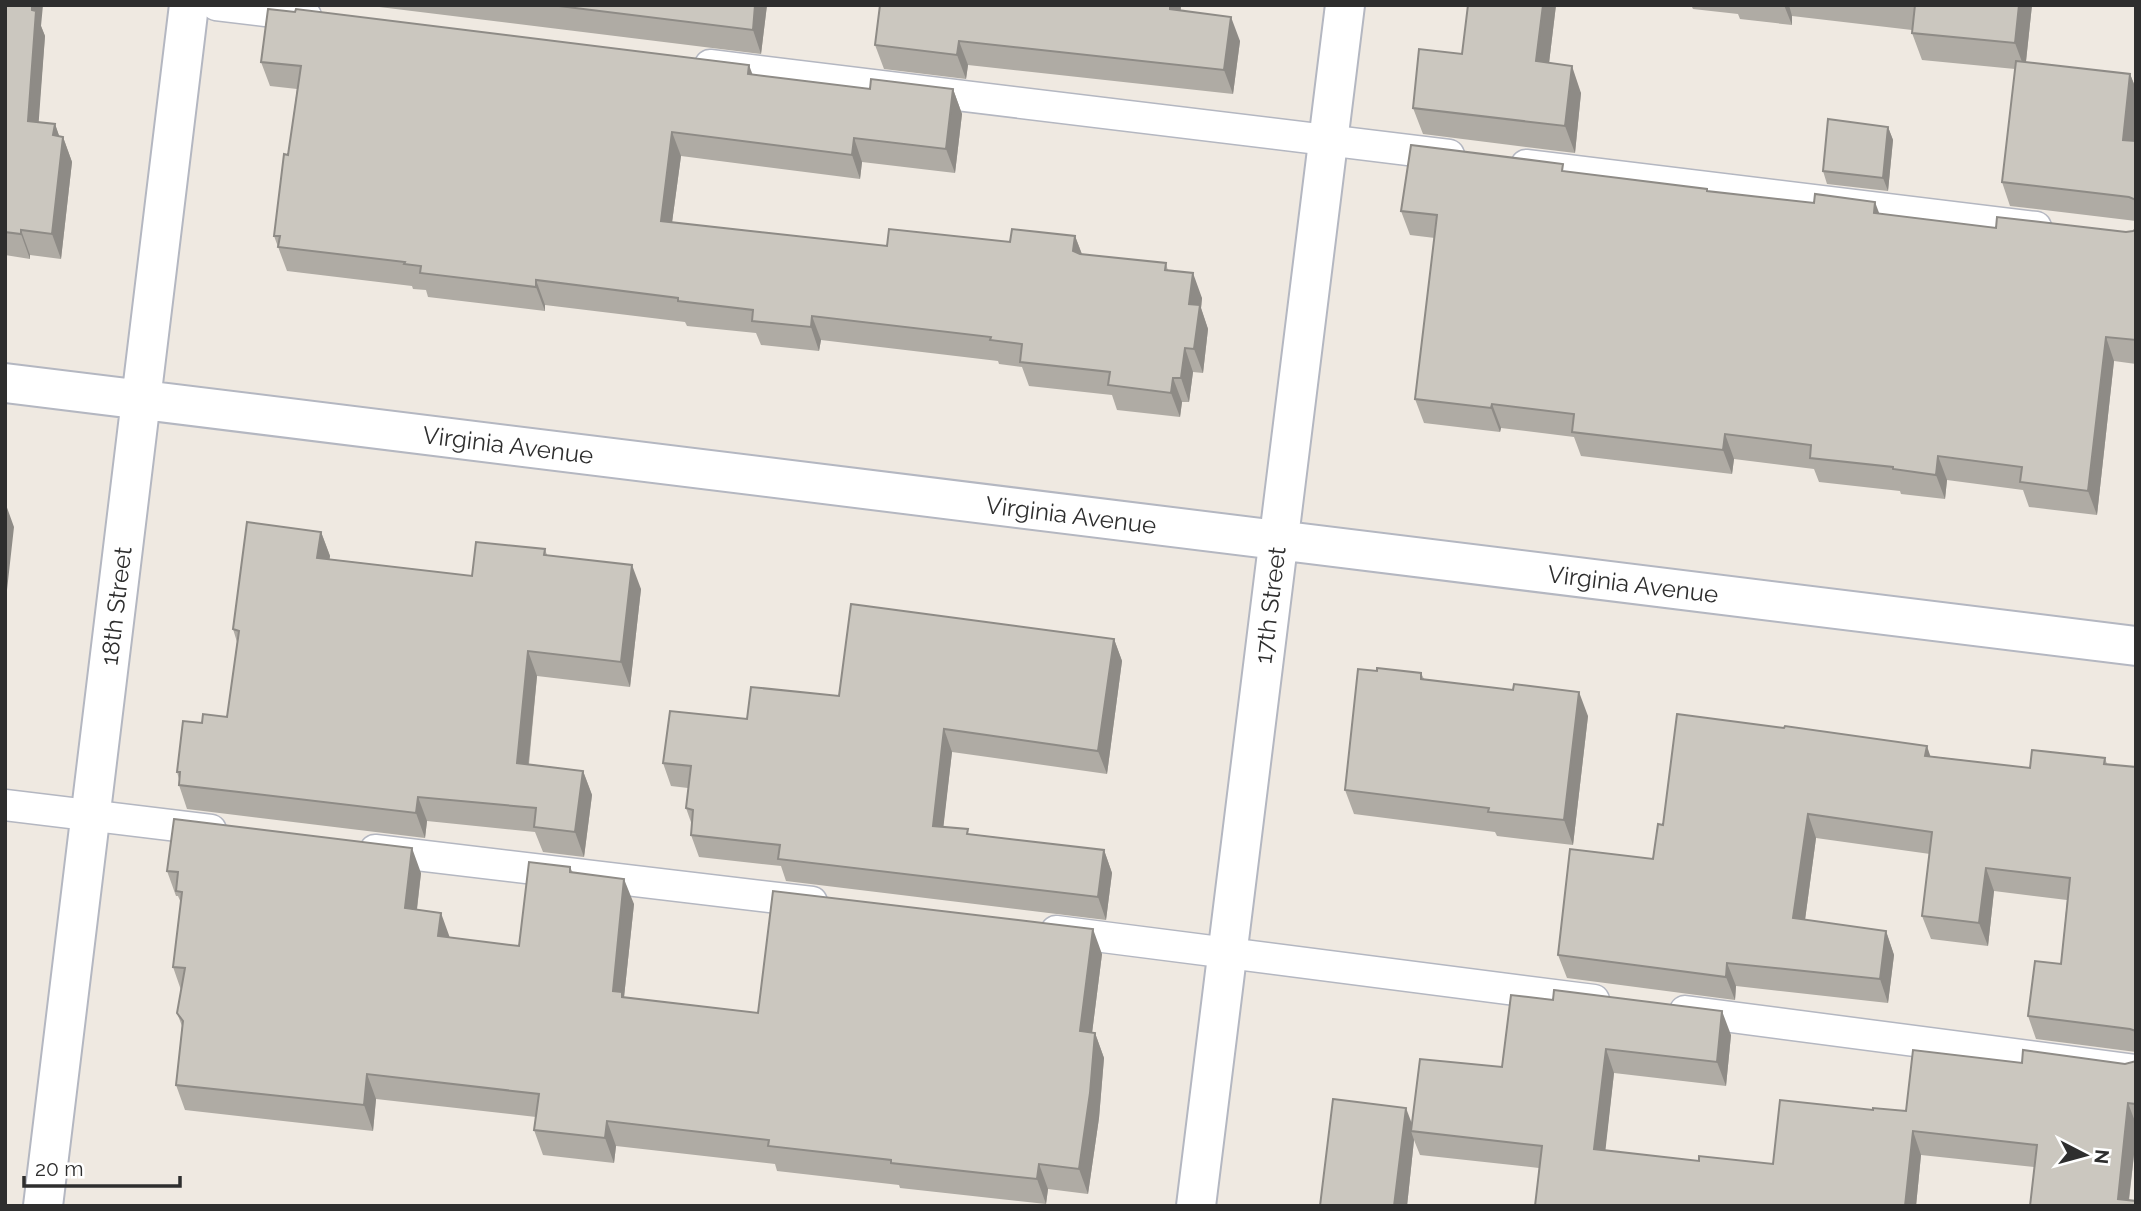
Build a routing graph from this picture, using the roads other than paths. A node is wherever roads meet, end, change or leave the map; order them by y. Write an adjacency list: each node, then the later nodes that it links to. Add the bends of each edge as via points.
1 (189, 5): 9 (street, 18th Street)
2 (216, 5): 4 (lane)
3 (1345, 5): 6 (street, 17th Street)
4 (340, 20)
5 (683, 62): 6 (lane)
6 (1329, 141): 7 (lane); 10 (street, 17th Street)
7 (2067, 231)
8 (5, 383): 9 (street, Virginia Avenue)
9 (142, 399): 10 (street, Virginia Avenue); 13 (street, 18th Street)
10 (1278, 540): 11 (street, Virginia Avenue); 18 (street, 17th Street)
11 (2136, 646)
12 (5, 805): 13 (lane)
13 (91, 816): 14 (lane); 20 (street, 18th Street)
14 (243, 834)
15 (354, 847): 16 (lane)
16 (840, 905)
17 (1034, 929): 18 (lane)
18 (1228, 952): 19 (lane); 21 (street, 17th Street)
19 (2136, 1070)
20 (43, 1206)
21 (1196, 1206)

